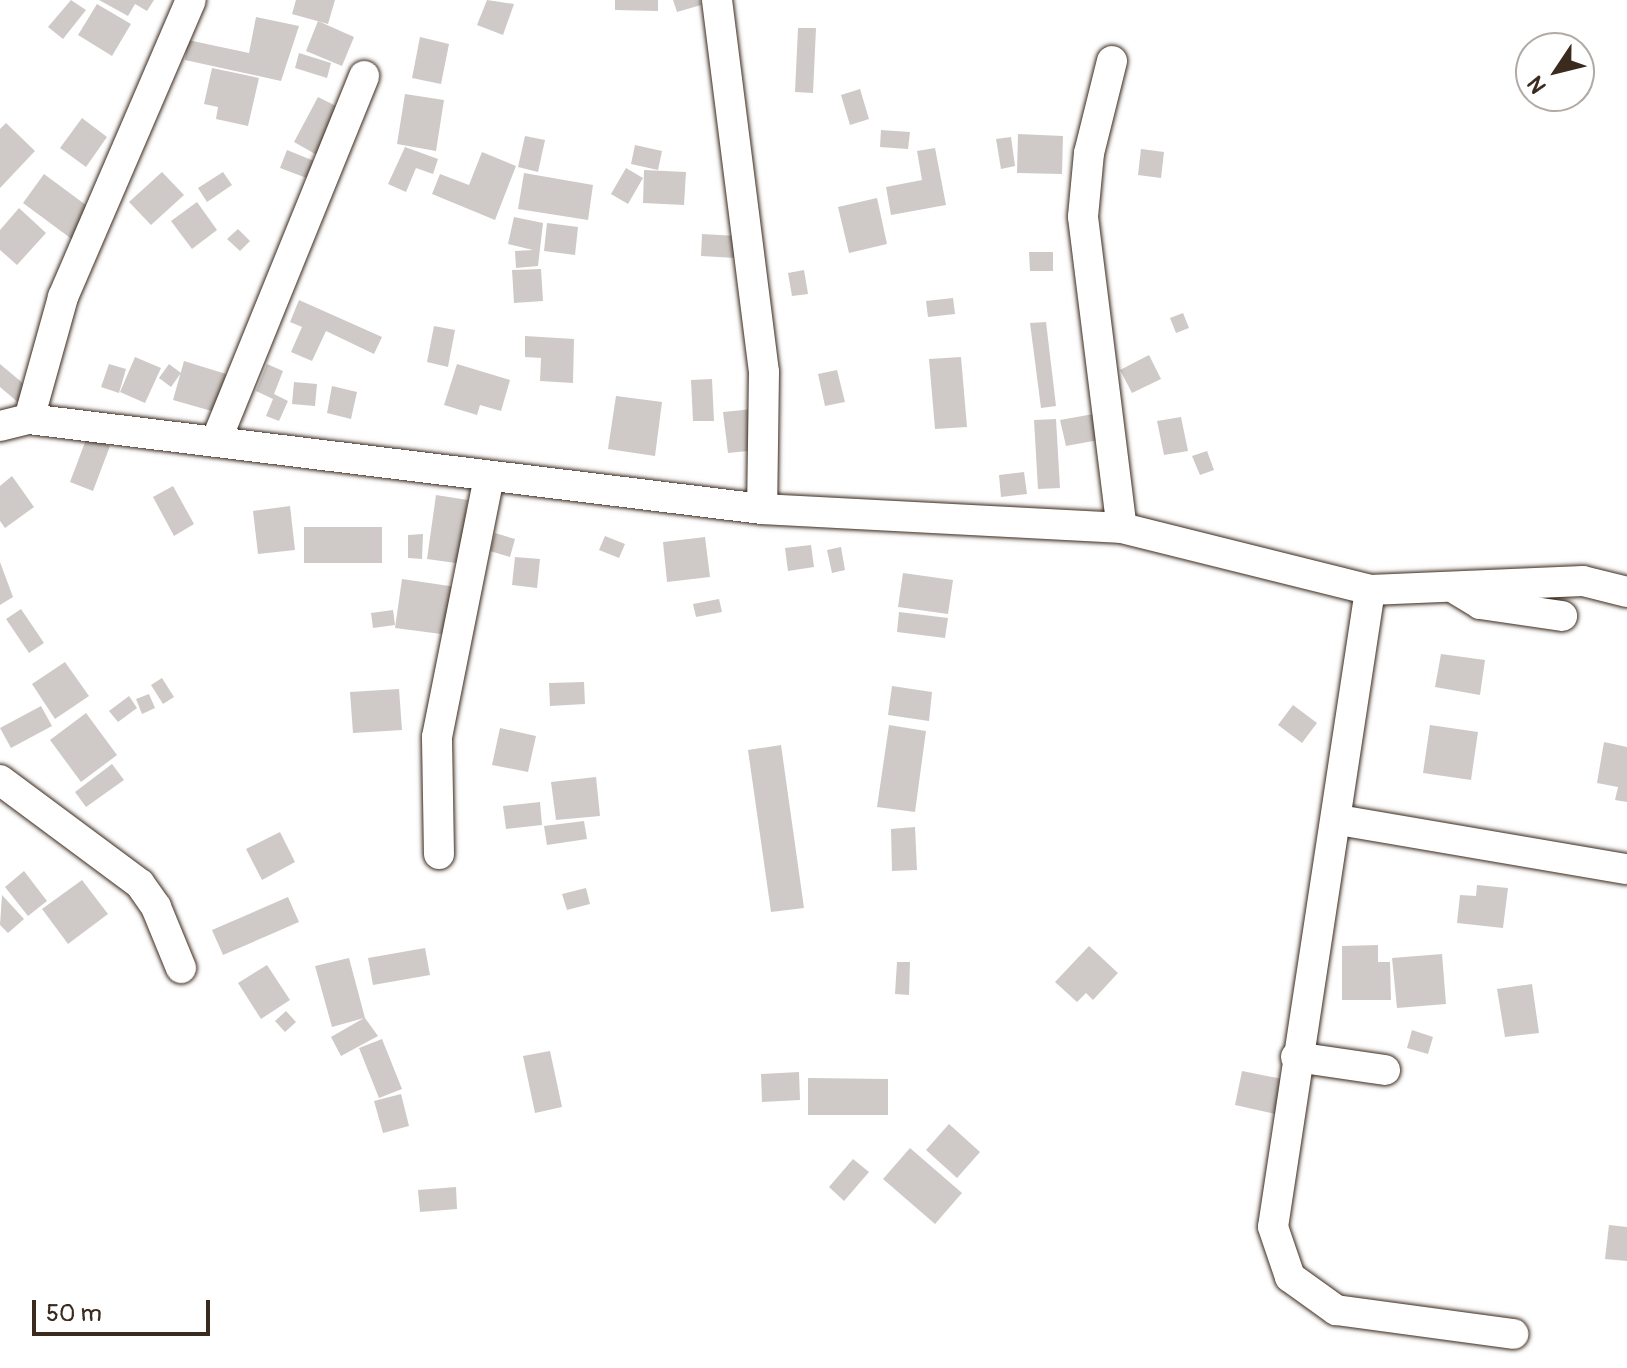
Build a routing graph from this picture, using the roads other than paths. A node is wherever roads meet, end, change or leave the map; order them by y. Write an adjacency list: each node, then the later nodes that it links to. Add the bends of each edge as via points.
1 (191, 0): 5 (street, via 63,297)
2 (717, 0): 9 (street, via 764,372)
3 (1112, 61): 10 (street, via 1089,153 1083,217)
4 (364, 76): 7 (street)
5 (29, 419): 6 (street); 7 (street)
6 (0, 426)
7 (216, 441): 8 (street)
8 (489, 477): 9 (street); 17 (street, via 437,737)
9 (762, 509): 10 (street)
10 (1122, 528): 12 (street)
11 (1452, 587): 12 (street); 13 (street, via 1583,581); 14 (street, via 1480,604)
12 (1370, 590): 16 (street)
13 (1627, 592)
14 (1562, 616)
15 (0, 780): 19 (street, via 140,884 156,907)
16 (1339, 820): 18 (street); 20 (street)
17 (439, 854)
18 (1627, 869)
19 (181, 968)
20 (1296, 1057): 21 (street); 22 (street, via 1273,1227 1290,1277 1336,1310)
21 (1385, 1070)
22 (1513, 1334)

